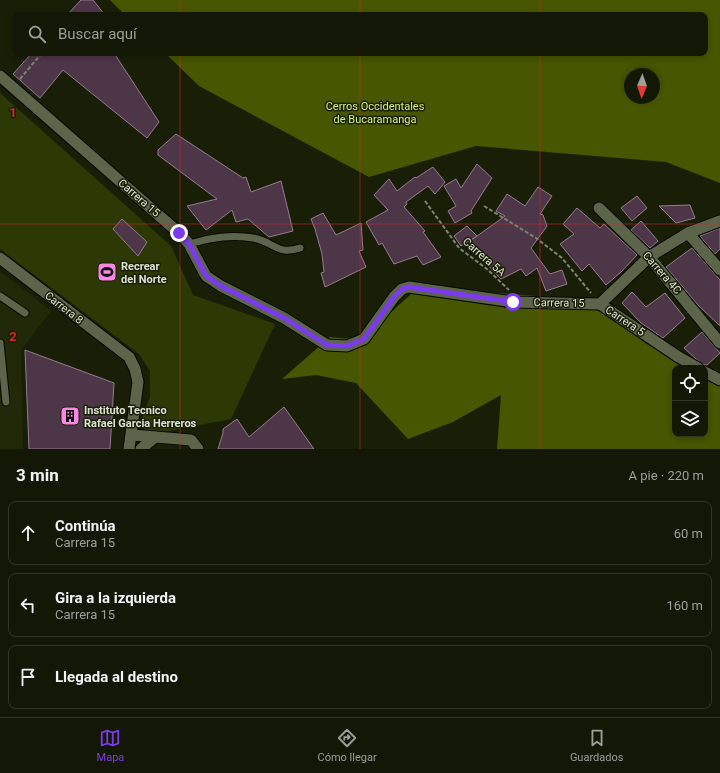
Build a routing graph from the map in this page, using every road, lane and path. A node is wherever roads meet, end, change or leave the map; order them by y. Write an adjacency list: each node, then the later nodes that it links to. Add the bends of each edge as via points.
1 (39, 56): 3 (path)
2 (0, 76): 3 (street, Carrera 15)
3 (13, 87): 9 (street, Carrera 15)
4 (425, 201): 15 (path, Carrera 5A, via 459,248 487,269)
5 (484, 206): 16 (path, Carrera 5, via 536,238 562,258)
6 (599, 208): 11 (street, Carrera 4C)
7 (720, 221): 8 (street)
8 (688, 233): 11 (street); 13 (street)
9 (189, 244): 10 (lane, via 243,236 255,238 284,251); 15 (street, Carrera 15, via 206,276 284,318 327,345 347,346 364,339 394,297 402,289 409,287)
10 (300, 248)
11 (649, 257): 16 (street); 19 (street, Carrera 4C)
12 (0, 258): 24 (street, Carrera 8, via 129,358 136,369 138,382)
13 (720, 270)
14 (0, 296): 17 (lane)
15 (523, 303): 16 (street, Carrera 15)
16 (600, 304): 20 (street, Carrera 5)
17 (25, 313)
18 (0, 343): 23 (lane)
19 (720, 343)
20 (693, 365)
21 (708, 374): 22 (street)
22 (720, 380)
23 (6, 402)
24 (132, 435): 25 (street); 27 (street)
25 (155, 437): 26 (street); 28 (street)
26 (194, 445)
27 (129, 449)
28 (141, 449)

